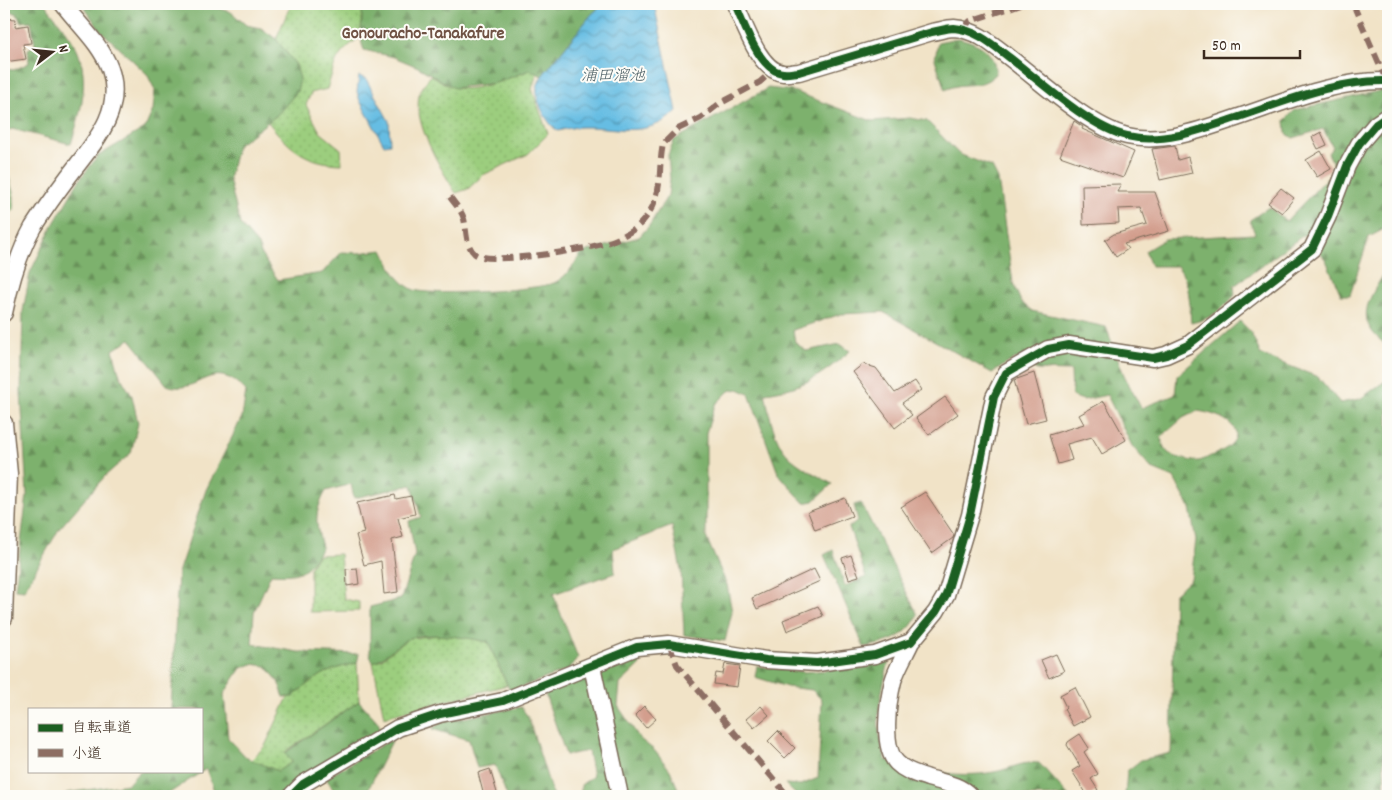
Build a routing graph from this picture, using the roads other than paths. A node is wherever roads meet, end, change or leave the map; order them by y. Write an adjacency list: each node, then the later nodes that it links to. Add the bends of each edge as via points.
1 (63, 4): 5 (street, via 94,41 109,67 114,98 106,127 33,228 10,282)
2 (734, 4): 3 (street, via 757,52 773,70 783,74 953,28 984,38 1095,122 1136,138 1193,133 1321,91)
3 (1388, 81)
4 (1388, 116): 8 (street, via 1376,124 1347,166 1312,250 1188,345 1154,358 1069,346 1048,349 1006,373 994,397 970,515 946,595)
5 (4, 314)
6 (4, 423): 7 (street, via 9,474)
7 (4, 618)
8 (910, 642): 9 (street, via 875,655 817,663 766,660 654,644 637,646); 12 (street, via 893,680 887,726 892,756 910,772 960,788)
9 (592, 666): 10 (street, via 503,702 440,714 398,728 303,784); 11 (street)
10 (291, 796)
11 (620, 796)
12 (970, 796)

